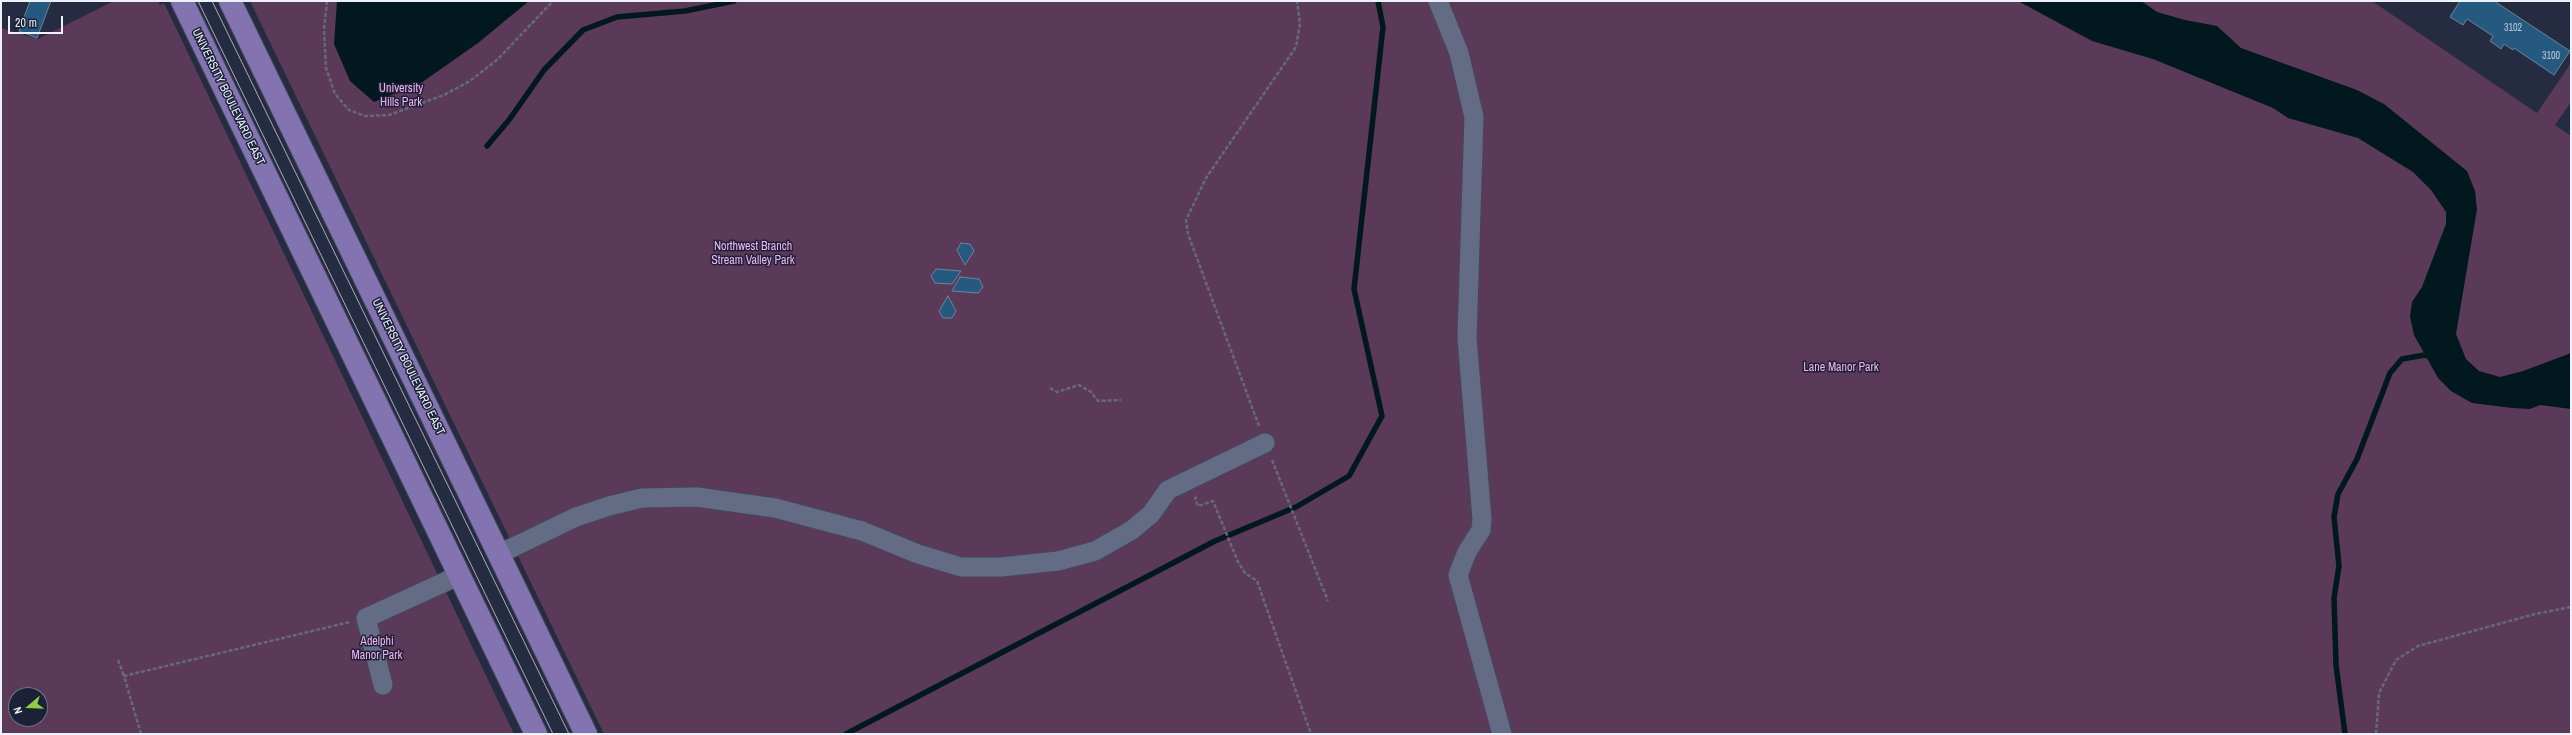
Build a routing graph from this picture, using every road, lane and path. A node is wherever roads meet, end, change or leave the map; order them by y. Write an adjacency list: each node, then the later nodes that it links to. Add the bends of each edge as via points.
1 (182, 1): 13 (main road, UNIVERSITY BOULEVARD EAST)
2 (230, 1): 12 (main road, UNIVERSITY BOULEVARD EAST)
3 (327, 1): 4 (path, via 324,29 326,68 335,94 349,110 364,116 389,115 444,95 470,81 498,59)
4 (553, 1)
5 (1297, 1): 9 (path, via 1300,24 1296,48 1206,178 1186,220 1188,234)
6 (1438, 1): 24 (lane, via 1459,53 1474,117 1467,338 1482,518 1481,530 1467,552 1458,574)
7 (1050, 388): 8 (path, via 1057,392 1079,385 1091,392 1098,401)
8 (1121, 400)
9 (1263, 437): 12 (lane, via 1168,490 1150,514 1132,530 1095,551 1058,561 1001,567 961,567 918,554 862,531 782,510 697,497 642,498 609,506 576,517)
10 (1276, 472): 14 (path)
11 (1213, 501): 23 (path, via 1238,562 1245,573 1257,581)
12 (499, 554): 22 (main road, UNIVERSITY BOULEVARD EAST)
13 (460, 575): 16 (lane); 21 (main road, UNIVERSITY BOULEVARD EAST)
14 (1328, 601)
15 (2571, 607): 25 (path, via 2535,614 2418,646 2396,660 2379,693)
16 (366, 618): 18 (path); 19 (lane)
17 (118, 660): 18 (path)
18 (124, 676): 20 (path)
19 (383, 685)
20 (141, 734)
21 (536, 734)
22 (586, 734)
23 (1311, 734)
24 (1502, 734)
25 (2376, 734)

